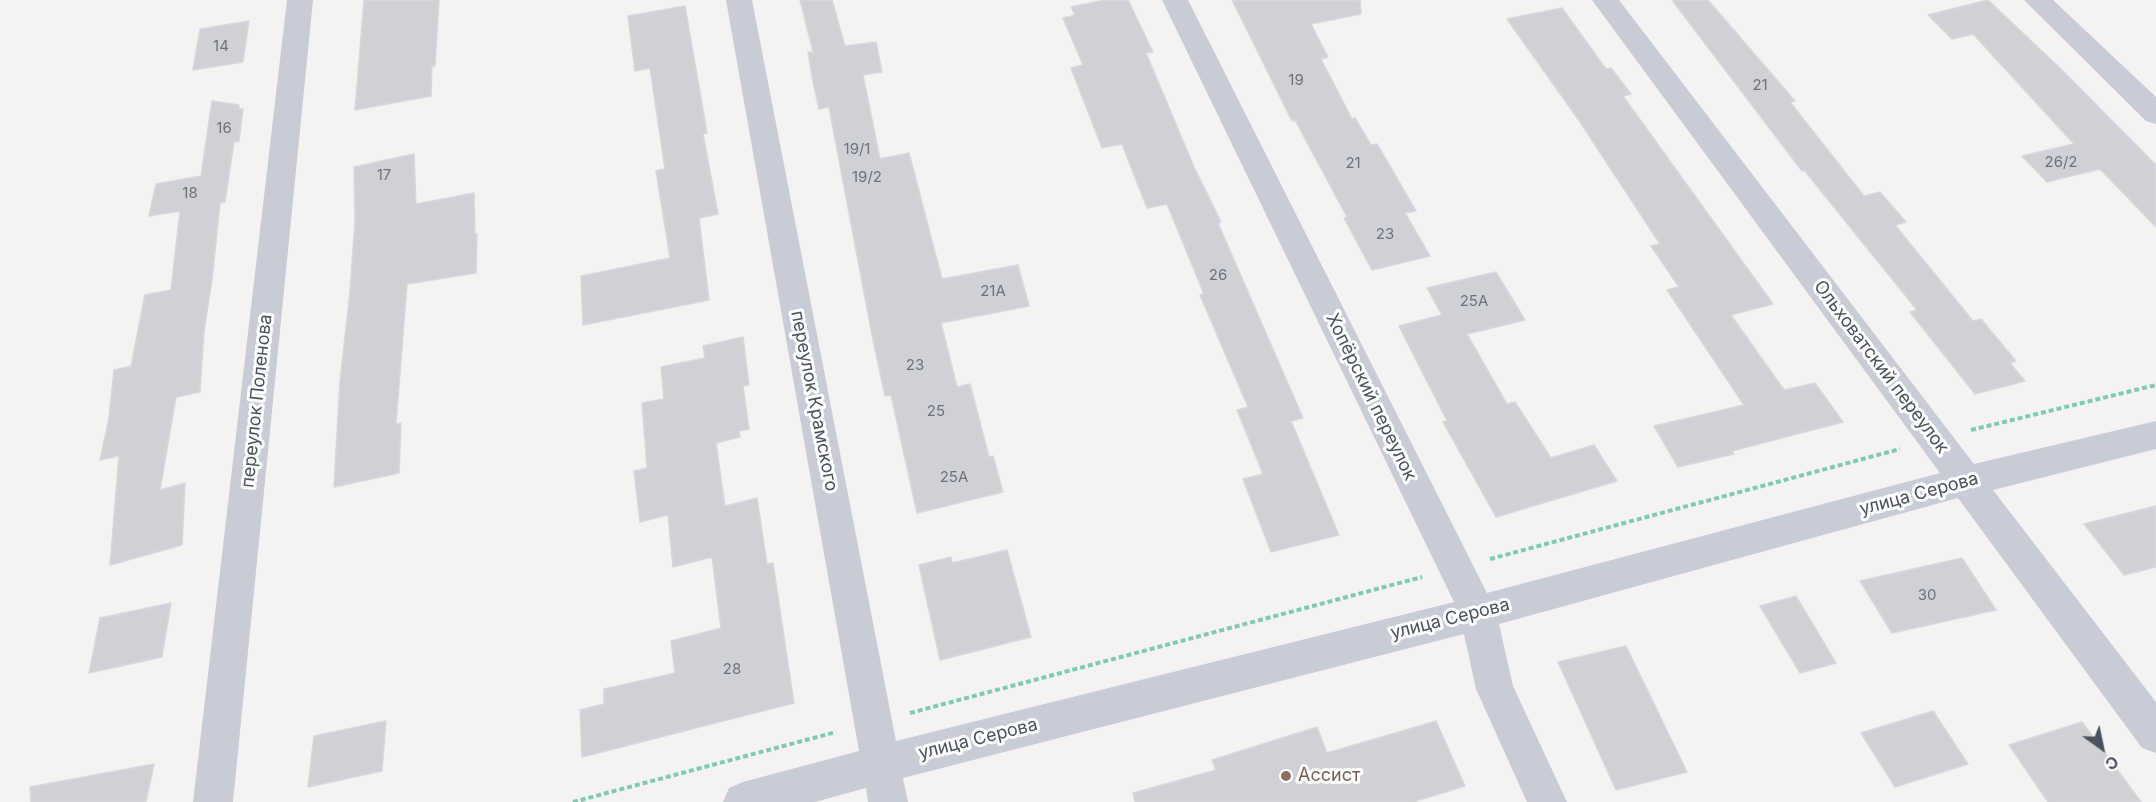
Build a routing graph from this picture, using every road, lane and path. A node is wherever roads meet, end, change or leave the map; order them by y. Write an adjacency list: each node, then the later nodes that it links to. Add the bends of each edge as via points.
1 (300, 0): 16 (street, переулок Поленова)
2 (739, 0): 13 (street, переулок Крамского)
3 (1175, 0): 11 (street, Хопёрский переулок)
4 (1605, 0): 9 (street, Ольховатский переулок)
5 (2037, 0): 6 (street)
6 (2156, 114)
7 (2156, 385): 9 (path)
8 (2156, 435): 10 (street, улица Серова)
9 (1935, 439): 10 (street, Ольховатский переулок); 11 (path)
10 (1966, 481): 12 (street, улица Серова); 14 (street, Ольховатский переулок)
11 (1455, 568): 12 (street, Хопёрский переулок); 13 (path)
12 (1478, 613): 15 (street, улица Серова); 20 (street, Хопёрский переулок, via 1495,689)
13 (874, 722): 15 (street, переулок Крамского); 17 (path)
14 (2156, 734)
15 (882, 764): 18 (street, улица Серова); 19 (street, переулок Крамского)
16 (213, 802)
17 (573, 802)
18 (743, 802)
19 (888, 802)
20 (1547, 802)

